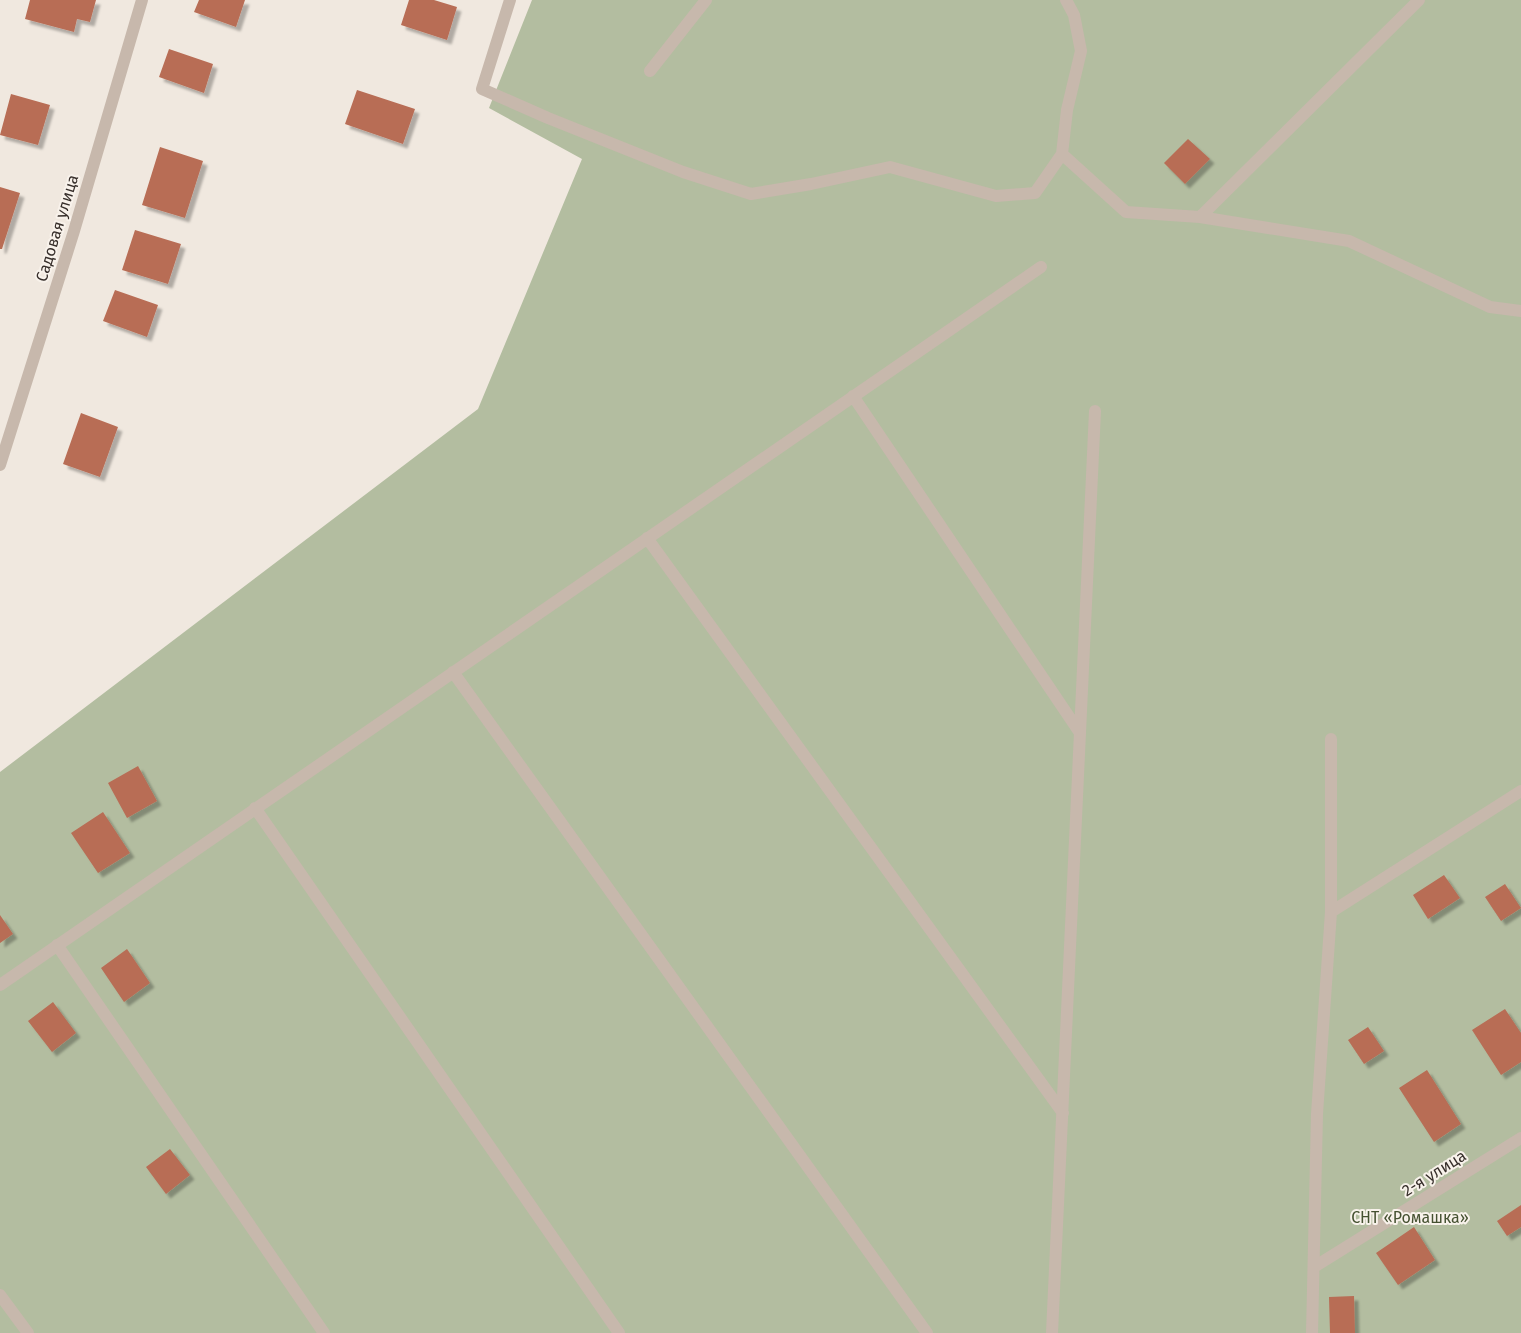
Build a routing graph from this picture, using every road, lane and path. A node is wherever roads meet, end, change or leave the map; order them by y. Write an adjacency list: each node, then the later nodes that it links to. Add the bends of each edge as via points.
1 (142, 0): 13 (street, Садовая улица)
2 (510, 0): 7 (street, via 482,89 674,168 751,194 890,167 996,196 1035,193)
3 (706, 0): 6 (street)
4 (1066, 0): 7 (street, via 1074,15 1081,51 1067,110)
5 (1419, 0): 8 (street)
6 (650, 71)
7 (1062, 154): 8 (street, via 1126,212)
8 (1200, 217): 10 (street, via 1349,241 1490,307)
9 (1041, 267): 11 (street)
10 (1521, 311)
11 (853, 396): 14 (street); 16 (street)
12 (1095, 411): 16 (street)
13 (0, 466)
14 (647, 538): 15 (street); 23 (street)
15 (453, 672): 19 (street); 30 (street)
16 (1080, 733): 23 (street)
17 (1331, 739): 20 (street)
18 (1521, 791): 20 (street)
19 (256, 808): 21 (street); 29 (street)
20 (1331, 912): 25 (street, via 1318,1114)
21 (57, 946): 22 (street); 28 (street)
22 (0, 984)
23 (1062, 1113): 31 (street)
24 (1521, 1138): 25 (street, 2-я улица)
25 (1314, 1267): 32 (street)
26 (0, 1295): 27 (street)
27 (28, 1333)
28 (324, 1333)
29 (619, 1333)
30 (927, 1333)
31 (1052, 1333)
32 (1312, 1333)

